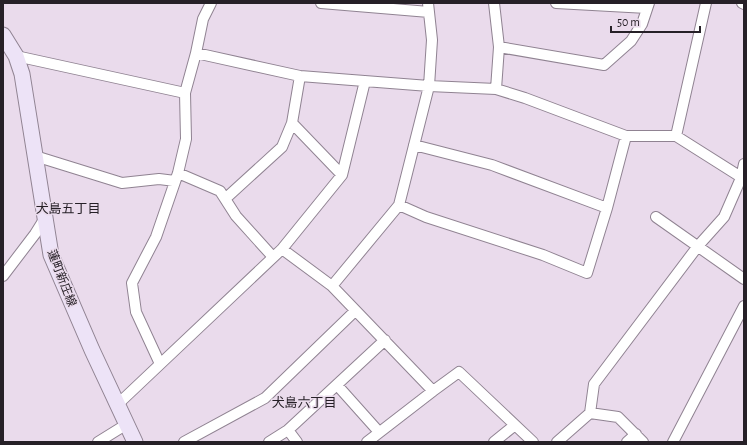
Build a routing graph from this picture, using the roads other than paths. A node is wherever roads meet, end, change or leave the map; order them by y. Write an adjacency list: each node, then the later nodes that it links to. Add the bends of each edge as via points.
1 (211, 3): 11 (street, via 202,19)
2 (321, 3): 6 (street)
3 (494, 3): 10 (street)
4 (556, 3): 7 (street)
5 (706, 3): 20 (street)
6 (345, 4): 8 (street)
7 (648, 6): 10 (street, via 642,24 631,42 604,65)
8 (429, 8): 15 (street, via 432,40)
9 (3, 35): 12 (main road, 蓮町新庄線)
10 (499, 47): 16 (street)
11 (196, 53): 13 (street); 17 (street)
12 (16, 56): 17 (street); 22 (main road, 蓮町新庄線, via 22,74)
13 (300, 76): 14 (street); 18 (street)
14 (365, 81): 15 (street); 24 (street)
15 (429, 86): 16 (street); 21 (street)
16 (496, 89): 19 (street)
17 (185, 93): 25 (street, via 186,139)
18 (292, 123): 24 (street); 27 (street, via 282,147)
19 (626, 136): 20 (street); 29 (street)
20 (676, 136): 26 (street)
21 (414, 145): 28 (street); 29 (street, via 492,165)
22 (36, 156): 25 (street, via 122,183); 31 (main road, 蓮町新庄線)
23 (744, 164): 26 (street)
24 (342, 175): 33 (street)
25 (177, 177): 27 (street, via 220,191); 41 (street, via 156,237 132,283 136,312)
26 (742, 178): 32 (street, via 724,217)
27 (225, 199): 34 (street, via 236,216)
28 (399, 205): 29 (street, via 426,217 544,255 587,273); 37 (street)
29 (607, 208)
30 (656, 216): 32 (street)
31 (45, 218): 35 (street); 44 (main road, 蓮町新庄線, via 51,255)
32 (698, 246): 36 (street); 45 (street, via 594,384)
33 (282, 249): 34 (street); 37 (street)
34 (273, 257): 41 (street)
35 (3, 276)
36 (744, 279)
37 (332, 286): 39 (street)
38 (744, 306): 62 (street)
39 (355, 311): 40 (street); 51 (street, via 265,398)
40 (385, 340): 42 (street); 43 (street)
41 (160, 364): 44 (street)
42 (337, 385): 48 (street); 49 (street)
43 (433, 391): 47 (street, via 459,372); 49 (street)
44 (118, 404): 46 (main road, 蓮町新庄線)
45 (590, 414): 50 (street, via 618,417); 59 (street)
46 (127, 424): 52 (street); 53 (main road, 蓮町新庄線)
47 (515, 425): 57 (street); 58 (street)
48 (288, 430): 54 (street); 55 (street)
49 (379, 432): 56 (street)
50 (636, 434): 60 (street); 61 (street)
51 (191, 440)
52 (98, 442)
53 (135, 442)
54 (269, 442)
55 (297, 442)
56 (368, 442)
57 (494, 442)
58 (533, 442)
59 (557, 442)
60 (627, 442)
61 (643, 442)
62 (673, 442)

